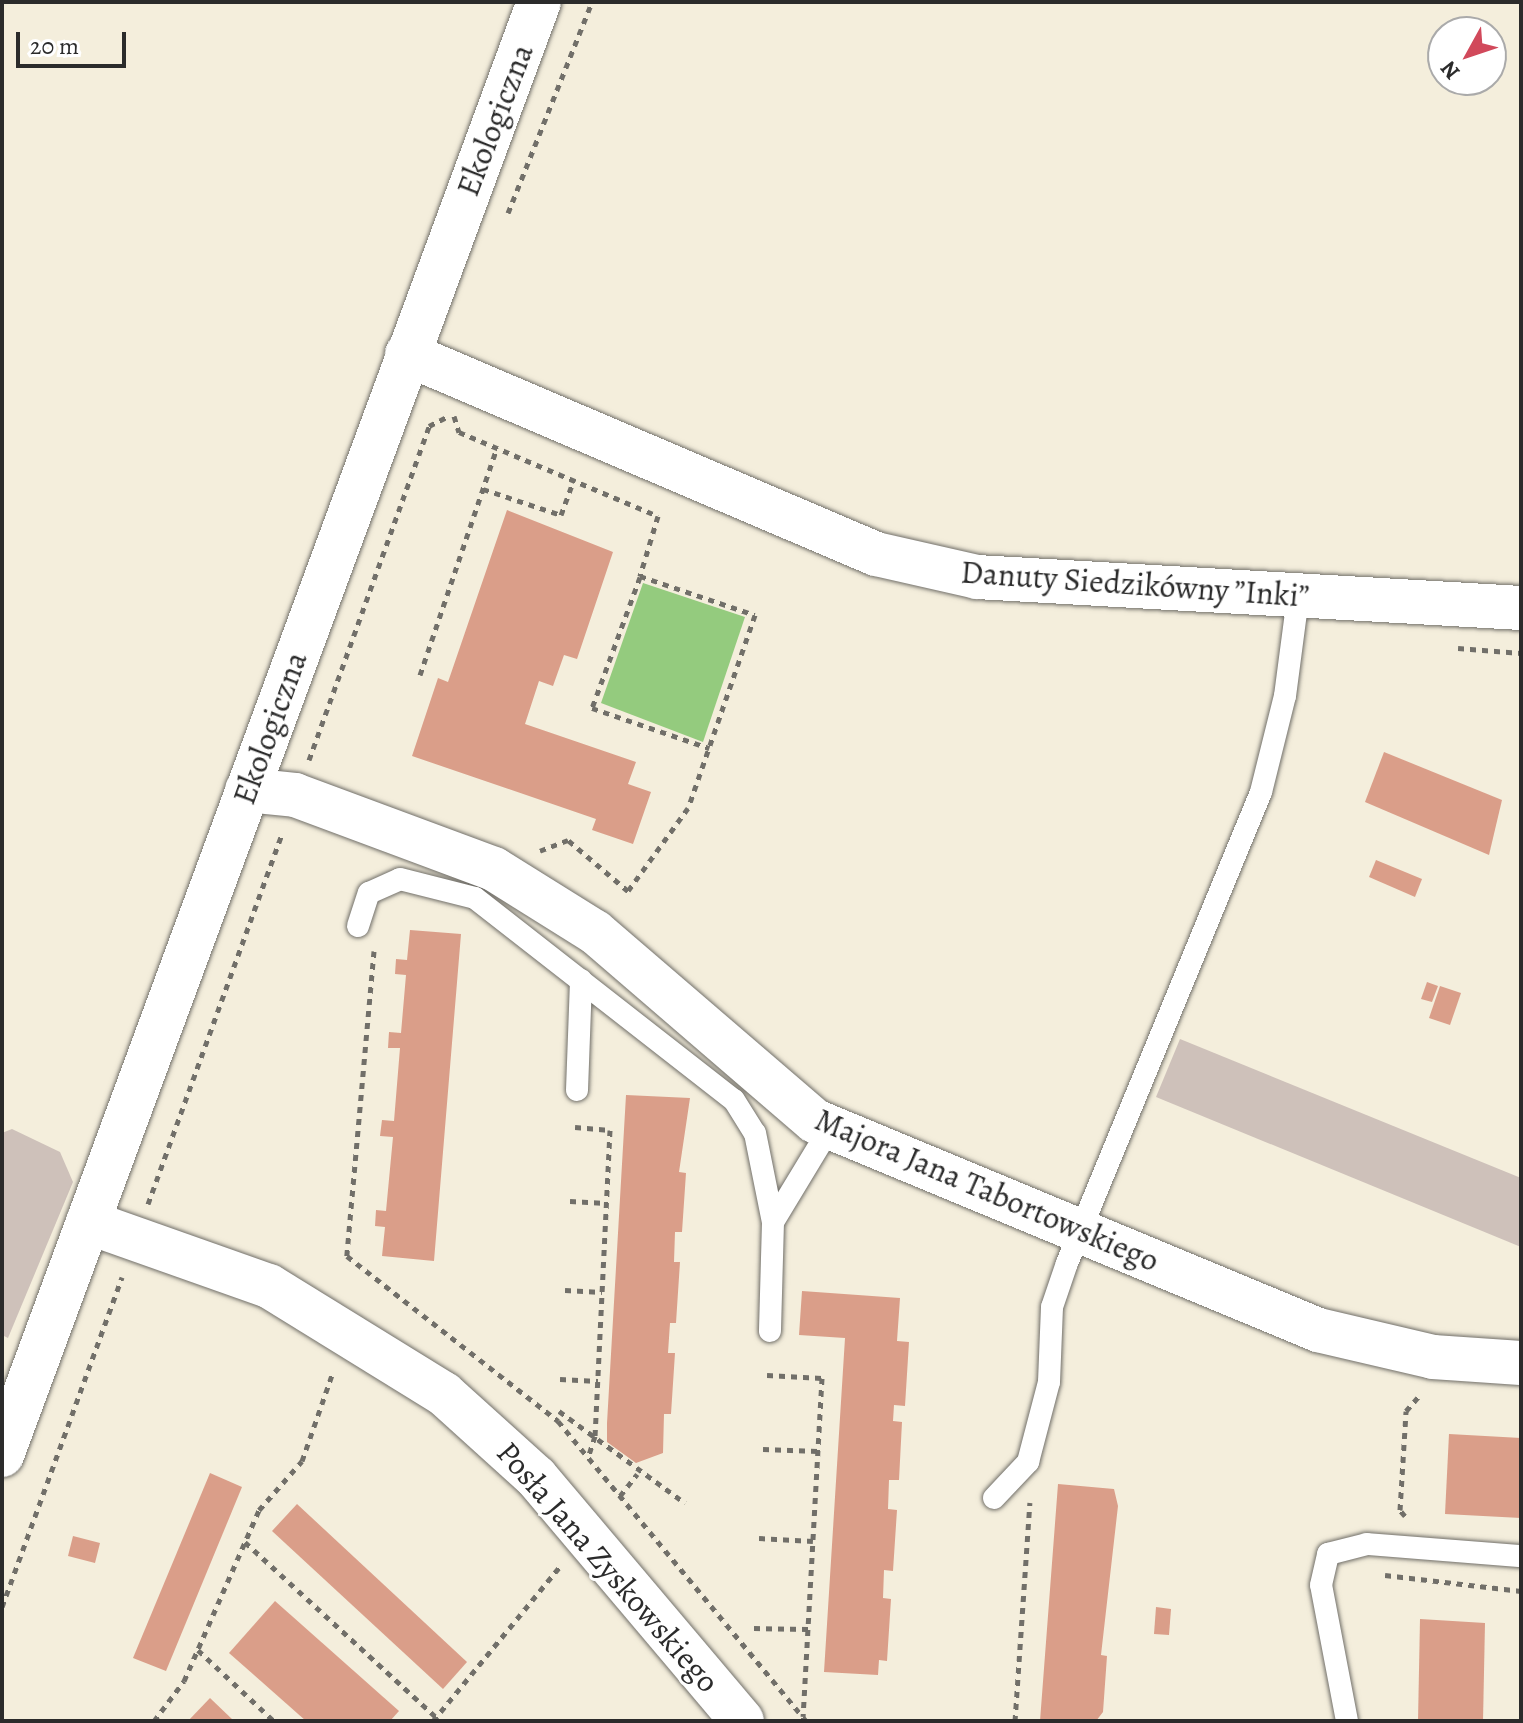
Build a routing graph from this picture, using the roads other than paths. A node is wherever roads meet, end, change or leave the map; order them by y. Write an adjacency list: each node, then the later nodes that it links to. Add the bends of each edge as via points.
1 (539, 2): 2 (street, Ekologiczna)
2 (407, 354): 3 (street, Danuty Siedzikówny ”Inki”, via 876,554 977,577); 5 (street, Ekologiczna)
3 (1298, 597): 4 (street, Danuty Siedzikówny ”Inki”); 14 (lane, via 1285,696 1261,792)
4 (1521, 608)
5 (247, 790): 6 (street, Majora Jana Tabortowskiego, via 295,795 494,869); 12 (street, Ekologiczna)
6 (573, 919): 8 (lane); 11 (street, Majora Jana Tabortowskiego)
7 (367, 930): 8 (lane, via 369,893 400,879 475,898)
8 (551, 956): 9 (lane)
9 (581, 980): 10 (lane); 13 (lane, via 734,1100 755,1133)
10 (577, 1090)
11 (830, 1128): 13 (lane); 14 (street, Majora Jana Tabortowskiego)
12 (88, 1222): 17 (street, Ekologiczna); 20 (street, Posła Jana Zyskowskiego, via 269,1286 347,1330 490,1433 592,1539)
13 (773, 1222): 15 (lane)
14 (1080, 1231): 16 (street, Majora Jana Tabortowskiego, via 1318,1330 1433,1357); 18 (lane, via 1052,1307 1049,1382 1021,1469)
15 (770, 1331)
16 (1521, 1363)
17 (2, 1455)
18 (994, 1498)
19 (1521, 1556): 21 (lane, via 1367,1544 1328,1554 1321,1585)
20 (742, 1721)
21 (1347, 1721)

